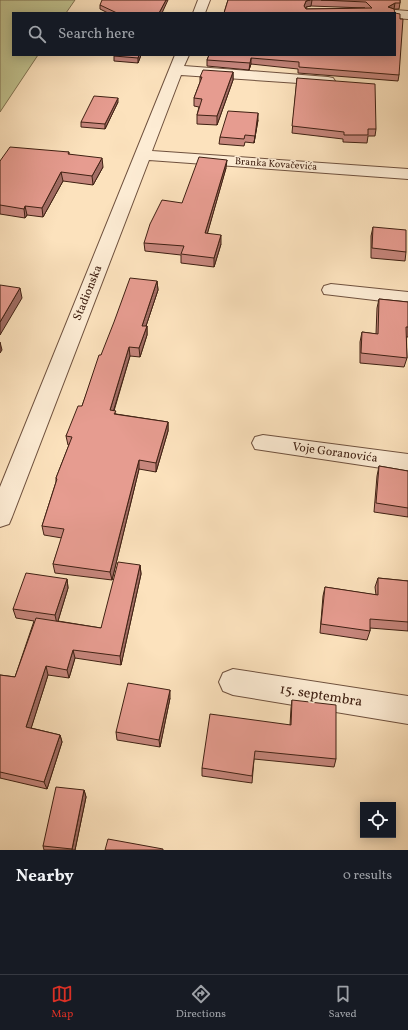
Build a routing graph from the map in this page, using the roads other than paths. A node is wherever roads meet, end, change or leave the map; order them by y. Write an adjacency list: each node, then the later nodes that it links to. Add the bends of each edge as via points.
1 (204, 0): 2 (street)
2 (199, 12)
3 (396, 14): 4 (street)
4 (408, 15)
5 (179, 63): 6 (street, Stadionska); 7 (street, Stadionska)
6 (343, 82)
7 (144, 155): 8 (street, Branka Kovačevića); 13 (street, Stadionska)
8 (408, 174)
9 (331, 290): 10 (street)
10 (408, 298)
11 (263, 443): 12 (street, Voje Goranovića)
12 (408, 463)
13 (0, 517)
14 (233, 682): 15 (street, 15. septembra)
15 (408, 710)

